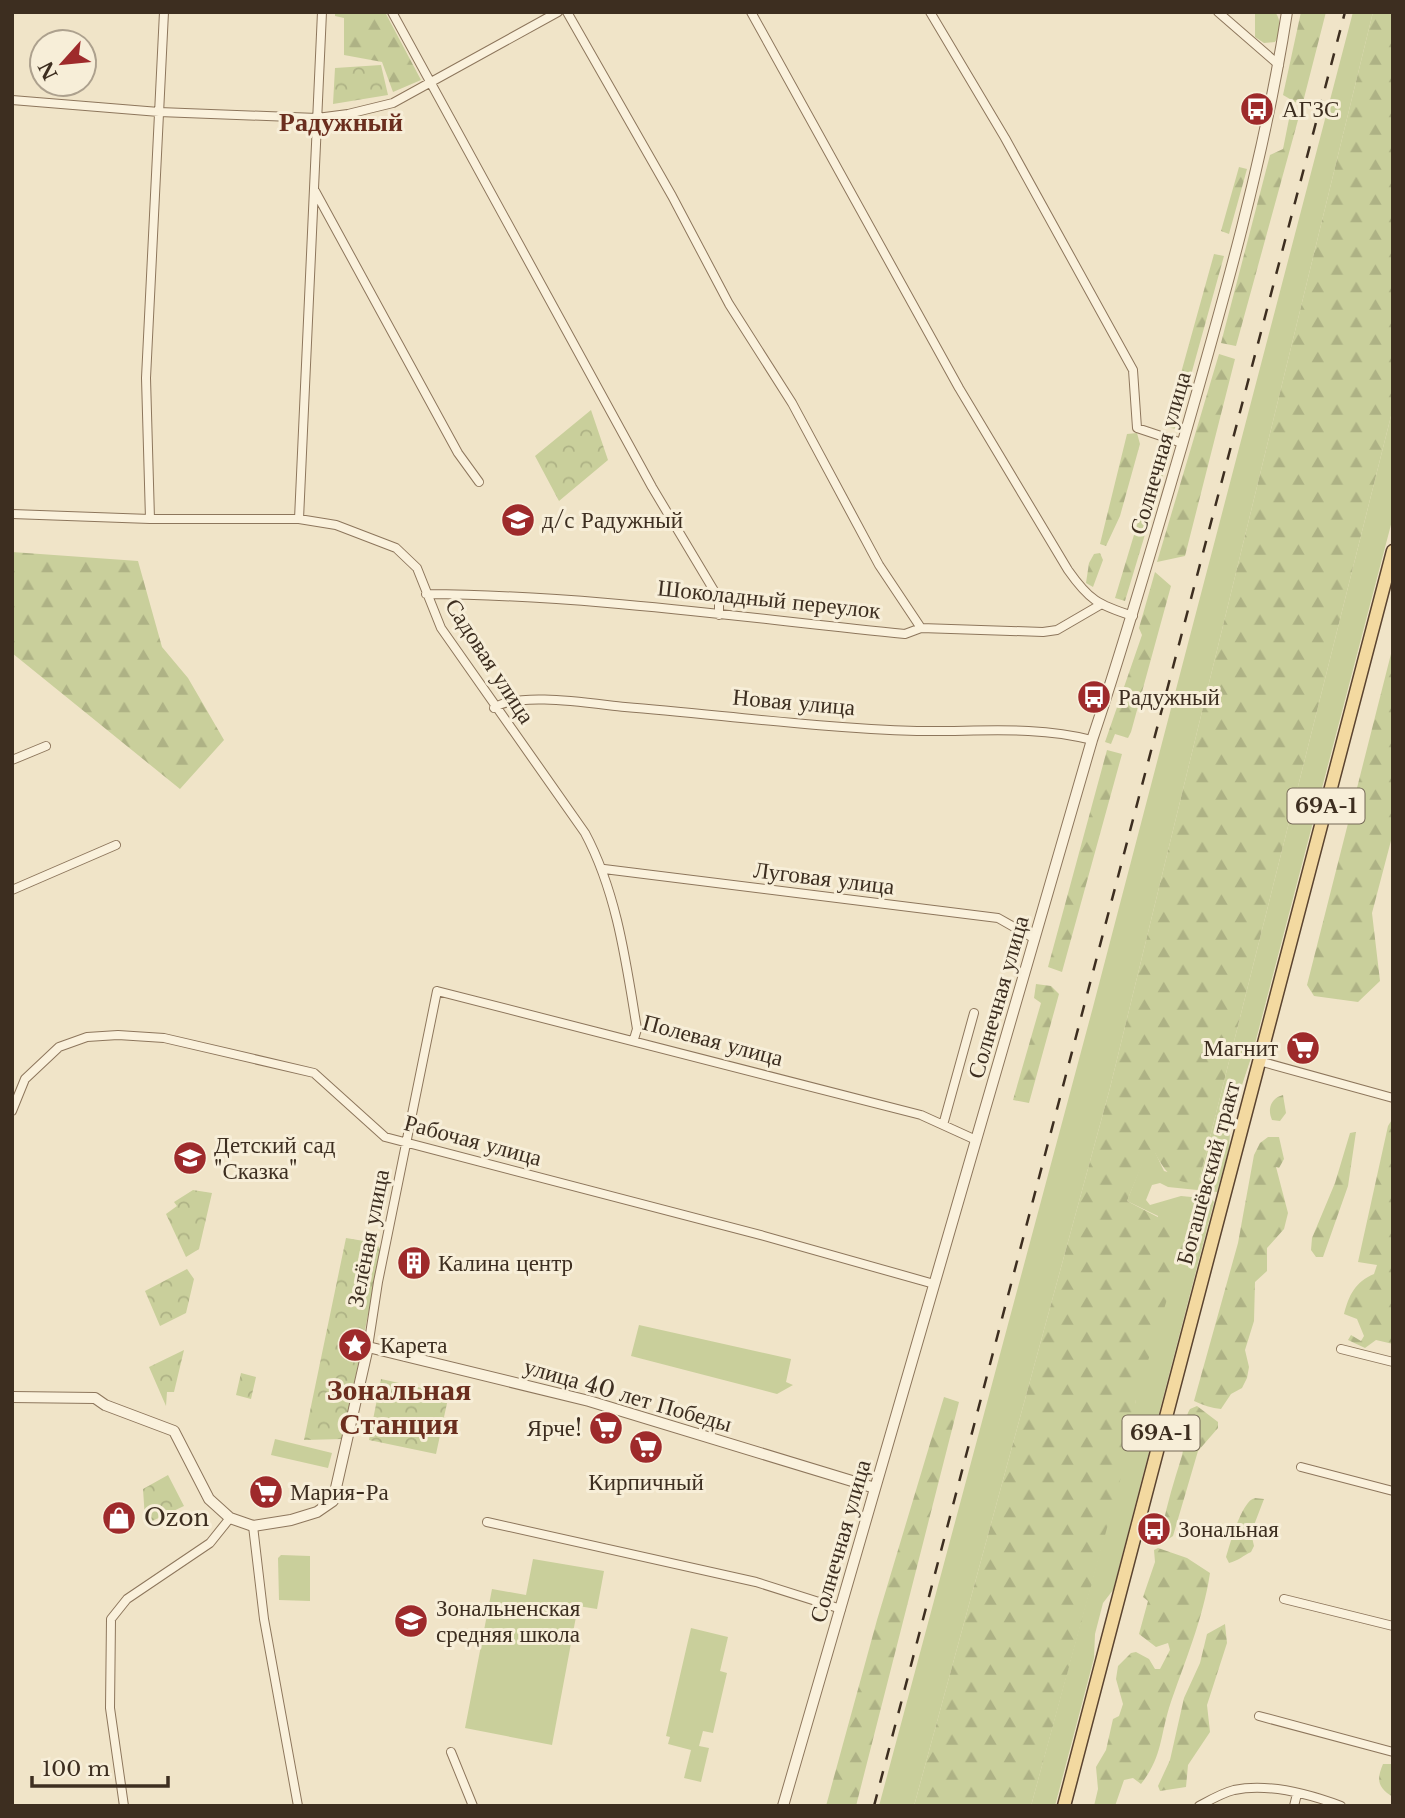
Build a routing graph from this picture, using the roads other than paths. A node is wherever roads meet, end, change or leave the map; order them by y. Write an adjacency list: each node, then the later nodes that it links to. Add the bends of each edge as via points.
1 (164, 12): 13 (street)
2 (322, 12): 14 (street)
3 (392, 12): 11 (street)
4 (558, 12): 11 (street)
5 (567, 12): 26 (street, via 729,304 792,403 879,565)
6 (751, 12): 23 (street, via 959,388 1084,594)
7 (930, 12): 16 (street, via 1133,370 1137,428)
8 (1217, 12): 10 (street)
9 (1287, 12): 10 (street, Солнечная улица)
10 (1279, 65): 16 (street, Солнечная улица, via 1250,198)
11 (429, 84): 14 (street, via 369,111); 24 (street, via 719,599)
12 (12, 100): 13 (street)
13 (159, 112): 14 (street); 19 (street, via 146,378)
14 (317, 118): 15 (street)
15 (314, 188): 17 (street, via 458,453); 20 (street)
16 (1182, 443): 25 (street, Солнечная улица)
17 (479, 482)
18 (12, 514): 19 (street, Садовая улица)
19 (150, 519): 20 (street, Садовая улица)
20 (299, 519): 22 (street, Садовая улица, via 336,525 396,548 417,568)
21 (1393, 551): 38 (main road, Богашёвский тракт / 69А-1)
22 (426, 594): 24 (street, Шоколадный переулок, via 652,605); 27 (street, Садовая улица, via 441,628)
23 (1100, 605): 25 (street); 26 (street, Шоколадный переулок, via 1057,630 1043,632)
24 (719, 615): 26 (street, Шоколадный переулок, via 905,634)
25 (1133, 616): 28 (street, Солнечная улица)
26 (922, 628)
27 (494, 708): 28 (street, Новая улица, via 505,700 577,703 918,731 993,728); 32 (street, Садовая улица, via 585,833)
28 (1093, 740): 34 (street, Солнечная улица)
29 (46, 746): 30 (street)
30 (12, 761)
31 (117, 845): 33 (street)
32 (604, 869): 34 (street, Луговая улица, via 998,918); 37 (street, Садовая улица, via 627,967 637,1029)
33 (12, 890)
34 (1035, 939): 43 (street, Солнечная улица)
35 (437, 991): 37 (street, Полевая улица); 44 (street, Зелёная улица)
36 (974, 1013): 42 (street)
37 (634, 1039): 42 (street, Полевая улица, via 921,1115)
38 (1259, 1061): 40 (street); 68 (main road, Богашёвский тракт / 69А-1)
39 (15, 1098): 41 (street, Рабочая улица); 44 (street, Рабочая улица, via 25,1079 59,1047 87,1037 118,1034 164,1038 314,1073 385,1137)
40 (1393, 1098)
41 (12, 1111)
42 (943, 1125): 43 (street, Полевая улица)
43 (976, 1140): 45 (street, Солнечная улица)
44 (407, 1142): 45 (street, Рабочая улица); 46 (street, Зелёная улица)
45 (934, 1284): 51 (street, Солнечная улица)
46 (368, 1347): 51 (street, улица 40 лет Победы, via 589,1401); 55 (street, Зелёная улица, via 333,1501 304,1516)
47 (1340, 1349): 48 (street)
48 (1393, 1362)
49 (12, 1397): 53 (street, via 95,1398 174,1431 209,1499)
50 (1301, 1466): 52 (street)
51 (875, 1488): 57 (street, Солнечная улица)
52 (1393, 1491)
53 (230, 1517): 55 (street); 64 (street, via 210,1543 127,1599 111,1619 110,1708)
54 (487, 1522): 57 (street, via 756,1582)
55 (253, 1525): 65 (street, via 264,1619)
56 (1284, 1599): 58 (street)
57 (841, 1609): 67 (street, Солнечная улица)
58 (1393, 1626)
59 (1259, 1716): 61 (street)
60 (451, 1752): 66 (street)
61 (1393, 1752)
62 (1297, 1794): 63 (street, via 1233,1790); 70 (street); 71 (street)
63 (1210, 1803): 69 (street)
64 (124, 1806)
65 (298, 1806)
66 (473, 1806)
67 (783, 1806)
68 (1064, 1806)
69 (1199, 1806)
70 (1294, 1806)
71 (1341, 1806)

